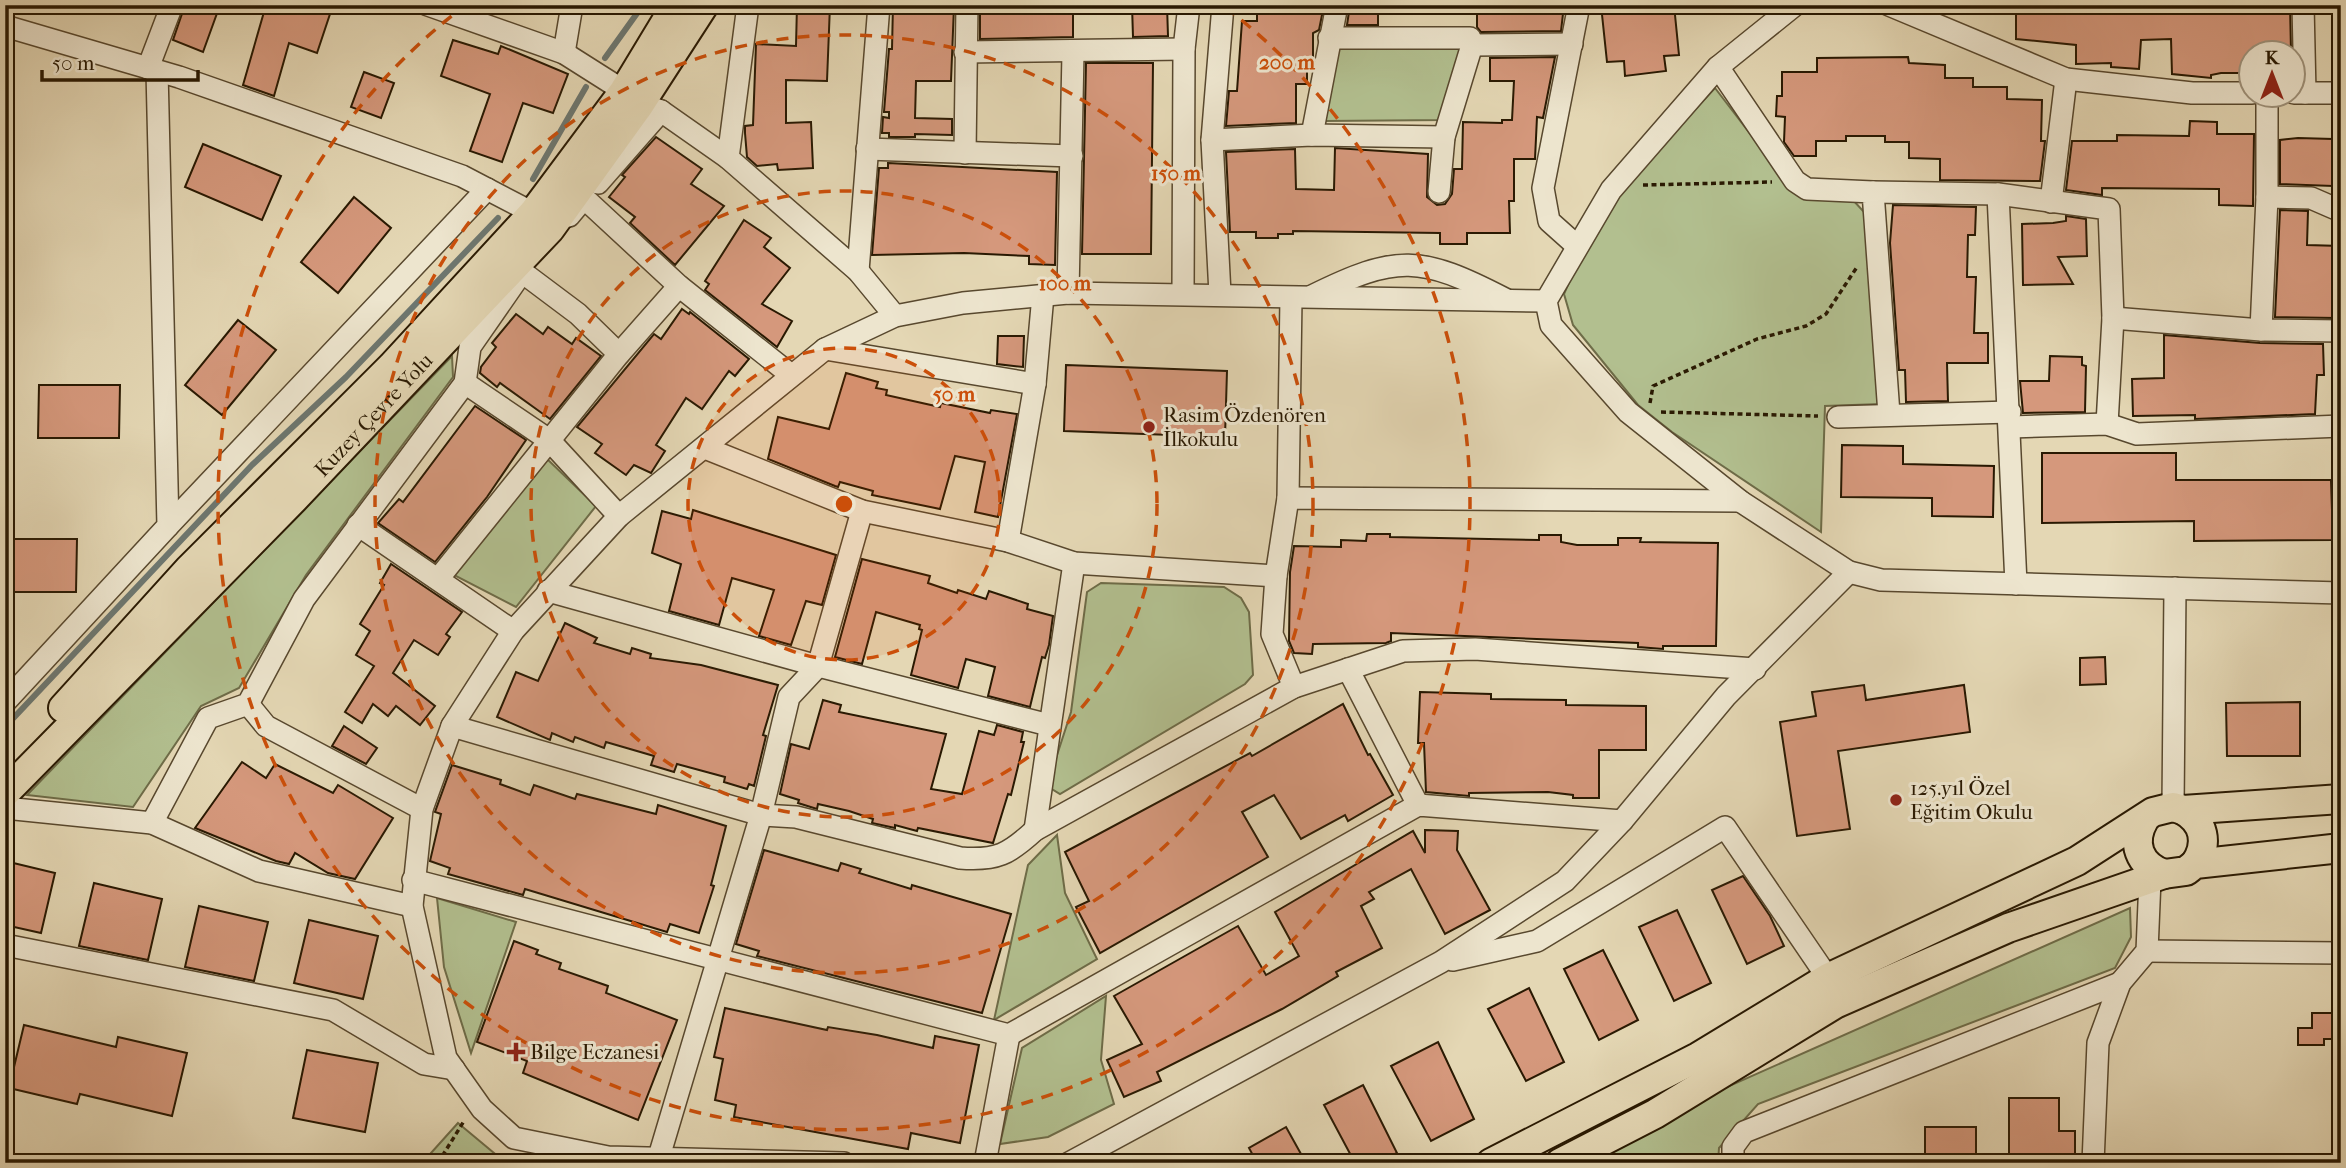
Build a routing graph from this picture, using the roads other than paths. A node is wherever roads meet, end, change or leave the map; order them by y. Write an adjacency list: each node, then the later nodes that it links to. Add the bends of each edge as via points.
1 (172, 5): 26 (street)
2 (428, 5): 22 (street)
3 (572, 5): 22 (street)
4 (676, 5): 31 (main road, Kuzey Çevre Yolu)
5 (704, 5): 31 (main road, Kuzey Çevre Yolu)
6 (748, 5): 39 (street)
7 (879, 5): 36 (street)
8 (967, 5): 23 (street)
9 (1189, 5): 21 (street)
10 (1223, 5): 35 (street)
11 (1337, 5): 17 (street)
12 (1579, 5): 19 (street)
13 (1795, 5): 25 (street)
14 (1889, 5): 27 (street)
15 (2303, 5): 18 (street)
16 (5, 26): 26 (street)
17 (1329, 38): 20 (street, via 1470,38); 33 (street)
18 (2302, 38)
19 (1572, 44): 20 (street); 49 (street, via 1543,188 1549,221)
20 (1472, 45): 34 (street)
21 (1184, 49): 24 (street); 54 (street)
22 (564, 52): 31 (street)
23 (965, 52): 24 (street); 37 (street)
24 (1073, 52): 38 (street)
25 (1718, 67): 42 (street, via 1795,181 1807,189); 49 (street, via 1615,185)
26 (152, 69): 40 (street, via 462,176); 81 (street)
27 (2066, 79): 28 (street, via 2192,93); 46 (street)
28 (2238, 93)
29 (2308, 93): 30 (street)
30 (2341, 93)
31 (642, 102): 39 (street); 45 (street); 48 (main road, Kuzey Çevre Yolu); 103 (main road, Kuzey Çevre Yolu, via 550,229 294,499)
32 (2267, 108): 44 (street)
33 (1312, 135): 34 (street); 35 (street)
34 (1444, 137): 41 (street)
35 (1212, 140): 55 (street)
36 (867, 149): 37 (street); 50 (street)
37 (965, 153): 38 (street)
38 (1072, 156): 53 (street)
39 (728, 158): 50 (street)
40 (487, 189): 48 (street); 81 (street)
41 (1439, 191)
42 (1873, 192): 43 (street); 69 (street)
43 (1998, 194): 46 (street); 71 (street)
44 (2267, 197): 47 (street, via 2311,198); 62 (street)
45 (584, 198): 51 (street); 52 (street)
46 (2051, 202): 61 (street, via 2109,209)
47 (2341, 211)
48 (533, 213): 102 (main road, Kuzey Çevre Yolu, via 392,366 189,569)
49 (1577, 246): 59 (street)
50 (858, 271): 60 (street)
51 (522, 272): 65 (street, via 578,314); 67 (street, via 470,347)
52 (679, 286): 65 (street); 66 (street)
53 (1068, 293): 54 (street); 56 (street)
54 (1182, 294): 55 (street)
55 (1220, 294): 57 (street)
56 (1044, 295): 60 (street); 68 (street)
57 (1299, 298): 58 (street); 58 (street, via 1376,267 1404,265 1435,267); 76 (street)
58 (1510, 301): 59 (street)
59 (1546, 301): 77 (street, via 1551,325 1628,412)
60 (895, 316): 64 (street)
61 (2113, 318): 62 (street); 72 (street)
62 (2261, 330): 63 (street)
63 (2341, 331)
64 (825, 349): 66 (street); 68 (street)
65 (619, 354): 74 (street)
66 (791, 375): 75 (street)
67 (465, 383): 74 (street); 80 (street)
68 (1035, 384): 82 (street)
69 (1889, 414): 70 (street); 71 (street)
70 (1838, 417)
71 (2010, 420): 72 (street); 87 (street)
72 (2107, 424): 73 (street, via 2137,434)
73 (2341, 426)
74 (549, 440): 79 (street); 86 (street)
75 (705, 447): 78 (street); 79 (street)
76 (1288, 498): 77 (street); 85 (street)
77 (1740, 501): 84 (street)
78 (862, 512): 82 (street); 93 (street)
79 (619, 516): 89 (street)
80 (358, 525): 86 (street); 99 (street, via 304,599)
81 (168, 526): 98 (street)
82 (1008, 541): 83 (street)
83 (1074, 563): 85 (street); 100 (street)
84 (1849, 572): 87 (street, via 1881,580); 95 (street)
85 (1276, 576): 96 (street, via 1272,634)
86 (438, 579): 91 (street)
87 (2016, 584): 88 (street)
88 (2175, 587): 90 (street); 107 (street)
89 (548, 591): 91 (street); 93 (street)
90 (2341, 593)
91 (513, 631): 101 (street)
92 (1705, 665): 94 (street, via 1475,649 1403,651); 95 (street); 97 (street)
93 (818, 666): 100 (street); 109 (street, via 789,697)
94 (1348, 669): 96 (street); 105 (street)
95 (1755, 669): 97 (street)
96 (1294, 687): 113 (street)
97 (1726, 696): 111 (street)
98 (5, 702)
99 (248, 704): 108 (street, via 266,726); 112 (street, via 208,718)
100 (1049, 725): 113 (street)
101 (452, 726): 108 (street); 109 (street)
102 (5, 773)
103 (5, 793)
104 (2341, 799): 107 (main road)
105 (1418, 805): 111 (street); 126 (street)
106 (5, 808): 112 (street)
107 (2178, 808): 110 (main road, via 2153,812); 115 (main road, via 2199,822 2203,832 2202,854)
108 (422, 809): 117 (street)
109 (761, 815): 113 (street, via 796,817 960,858 985,860 1011,852); 122 (street)
110 (2144, 820): 116 (main road, via 2137,841 2139,853); 124 (main road, via 2077,861)
111 (1622, 821): 123 (street, via 1565,881)
112 (152, 823): 118 (street, via 259,871)
113 (1035, 830)
114 (2341, 848): 115 (main road)
115 (2195, 864): 116 (main road, via 2186,871)
116 (2157, 876): 120 (street); 135 (main road, via 2008,928 1835,1004 1655,1114)
117 (413, 880): 118 (street); 122 (street)
118 (412, 906): 127 (street, via 446,1058)
119 (5, 945): 127 (street, via 333,1010 424,1064)
120 (2147, 951): 121 (street); 125 (street)
121 (2341, 953)
122 (717, 960): 126 (street); 130 (street)
123 (1441, 962): 124 (street, via 1537,941 1725,827); 128 (street)
124 (1828, 978): 134 (main road, via 1698,1056)
125 (2120, 982): 136 (street, via 1744,1132 1733,1147); 137 (street, via 2098,1043)
126 (1009, 1035): 132 (street)
127 (454, 1069): 129 (street, via 477,1102 514,1138)
128 (1099, 1156): 133 (street)
129 (608, 1160): 130 (street)
130 (658, 1160): 131 (street)
131 (844, 1163)
132 (985, 1163)
133 (1069, 1163)
134 (1492, 1163)
135 (1560, 1163)
136 (1733, 1163)
137 (2093, 1163)

